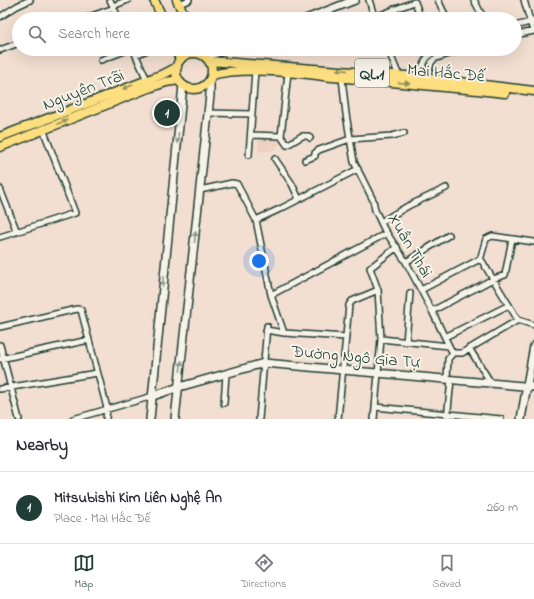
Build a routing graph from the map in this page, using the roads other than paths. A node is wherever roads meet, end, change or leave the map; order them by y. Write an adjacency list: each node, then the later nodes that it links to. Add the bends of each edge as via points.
1 (30, 0): 25 (street)
2 (110, 0): 12 (street)
3 (128, 0): 12 (street)
4 (154, 0): 16 (main road)
5 (189, 0): 11 (street)
6 (369, 0): 19 (street)
7 (438, 0): 23 (street)
8 (474, 0): 24 (street)
9 (524, 0): 26 (street)
10 (352, 1): 18 (street)
11 (178, 2): 17 (main road)
12 (114, 7): 14 (street); 15 (street)
13 (394, 9): 20 (street); 21 (street); 22 (street, via 414,2)
14 (101, 12)
15 (116, 12)
16 (160, 12)
17 (183, 12)
18 (324, 12)
19 (372, 12)
20 (387, 12)
21 (395, 12)
22 (418, 12)
23 (444, 12)
24 (480, 12)
25 (0, 17)
26 (532, 22): 27 (street); 28 (street)
27 (522, 24)
28 (533, 31): 29 (street)
29 (522, 33)
30 (12, 46): 31 (street)
31 (0, 50)
32 (112, 56): 42 (street)
33 (136, 56): 51 (street)
34 (178, 56): 44 (main road)
35 (185, 56): 44 (main road, QL.1)
36 (205, 56): 49 (main road, via 211,65)
37 (213, 56): 47 (main road, Mai Hắc Đế / QL.1, one-way to 37)
38 (391, 56): 47 (street)
39 (427, 56): 48 (street, via 423,63)
40 (429, 56): 43 (street)
41 (441, 56): 43 (street)
42 (101, 60)
43 (433, 60): 48 (street)
44 (179, 63): 51 (main road, Nguyên Trãi / QL.1, via 166,73); 52 (main road, via 176,72)
45 (255, 72): 46 (main road, Mai Hắc Đế / QL.1); 49 (main road, Mai Hắc Đế / QL.1, via 225,72); 57 (street)
46 (288, 72): 50 (main road, Mai Hắc Đế / QL.1); 61 (street)
47 (398, 76): 48 (main road, Mai Hắc Đế / QL.1)
48 (423, 77): 53 (main road, Mai Hắc Đế / QL.1)
49 (211, 78): 52 (main road, QL.1, via 197,89 187,88); 56 (street)
50 (342, 78): 53 (main road, Mai Hắc Đế / QL.1, one-way to 53); 64 (street, Xuân Thái)
51 (147, 80): 58 (main road, Nguyên Trãi / QL.1, one-way to 58)
52 (181, 83): 58 (main road, QL.1, one-way to 52, via 166,82); 118 (street, one-way to 118)
53 (516, 91): 54 (main road, Mai Hắc Đế / QL.1); 55 (main road, Mai Hắc Đế / QL.1)
54 (534, 91)
55 (534, 96)
56 (208, 113): 57 (street); 72 (street)
57 (252, 114): 60 (street)
58 (42, 125): 62 (main road, Nguyên Trãi / QL.1); 65 (main road, QL.1); 76 (street, via 75,214)
59 (404, 133): 64 (street)
60 (251, 135): 61 (street); 66 (street)
61 (281, 136): 63 (street, via 287,145 302,136)
62 (0, 137)
63 (310, 138)
64 (350, 139): 68 (street, via 324,148); 69 (street, Xuân Thái, via 354,162)
65 (0, 147)
66 (249, 155)
67 (275, 159): 73 (street, via 289,178)
68 (305, 160)
69 (358, 169): 73 (street); 75 (street, Xuân Thái)
70 (0, 188): 76 (street)
71 (446, 188): 75 (street)
72 (200, 190): 74 (street, via 237,184); 116 (street, one-way to 72)
73 (299, 199): 74 (street)
74 (256, 220): 89 (street)
75 (381, 222): 77 (street, Xuân Thái)
76 (17, 232): 79 (street)
77 (387, 233): 82 (street, Xuân Thái); 89 (street)
78 (449, 236): 84 (street)
79 (0, 237)
80 (512, 239): 81 (street); 83 (street, via 492,236 486,239); 85 (street, via 505,275)
81 (534, 242)
82 (397, 247): 84 (street, Xuân Thái); 86 (street, via 370,267)
83 (480, 260): 85 (street); 87 (street)
84 (406, 262): 87 (street, Xuân Thái)
85 (494, 279): 90 (street); 91 (street)
86 (378, 290): 96 (street, via 350,303); 99 (street)
87 (421, 290): 91 (street, Xuân Thái)
88 (410, 293): 100 (street)
89 (271, 295): 95 (street)
90 (508, 305): 92 (street); 97 (street)
91 (432, 311): 97 (street, Xuân Thái)
92 (518, 320): 93 (street); 104 (street)
93 (534, 325)
94 (0, 327): 98 (street, via 79,309)
95 (284, 333): 96 (street); 107 (street, via 266,328)
96 (346, 337): 108 (street)
97 (445, 338): 102 (street, Xuân Thái)
98 (89, 340): 106 (street); 109 (street)
99 (381, 340): 100 (street); 110 (street)
100 (406, 342): 102 (street)
101 (0, 345): 106 (street)
102 (449, 346): 105 (street, Xuân Thái)
103 (534, 346): 115 (street)
104 (470, 348): 105 (street, via 462,353); 113 (street)
105 (454, 353): 112 (street, via 448,359)
106 (2, 358): 114 (street)
107 (264, 363): 108 (street, Đường Ngô Gia Tự); 111 (street, Đường Ngô Gia Tự); 128 (street)
108 (343, 370): 110 (street, Đường Ngô Gia Tự); 129 (street)
109 (97, 373): 114 (street); 121 (street)
110 (378, 373): 112 (street, Đường Ngô Gia Tự); 120 (street)
111 (226, 374): 116 (street, Đường Ngô Gia Tự); 119 (street)
112 (449, 379): 113 (street, Đường Ngô Gia Tự); 122 (street)
113 (491, 384): 115 (street, Đường Ngô Gia Tự)
114 (10, 386): 117 (street); 123 (street)
115 (530, 386): 132 (street)
116 (178, 387): 118 (street, Đường Ngô Gia Tự); 127 (street)
117 (0, 389)
118 (153, 396): 121 (street); 126 (street)
119 (224, 403)
120 (375, 407): 122 (street); 130 (street)
121 (107, 408): 124 (street); 125 (street)
122 (447, 416): 131 (street)
123 (18, 419)
124 (73, 419)
125 (106, 419)
126 (150, 419)
127 (175, 419)
128 (259, 419)
129 (338, 419)
130 (374, 419)
131 (500, 419)
132 (521, 419)

